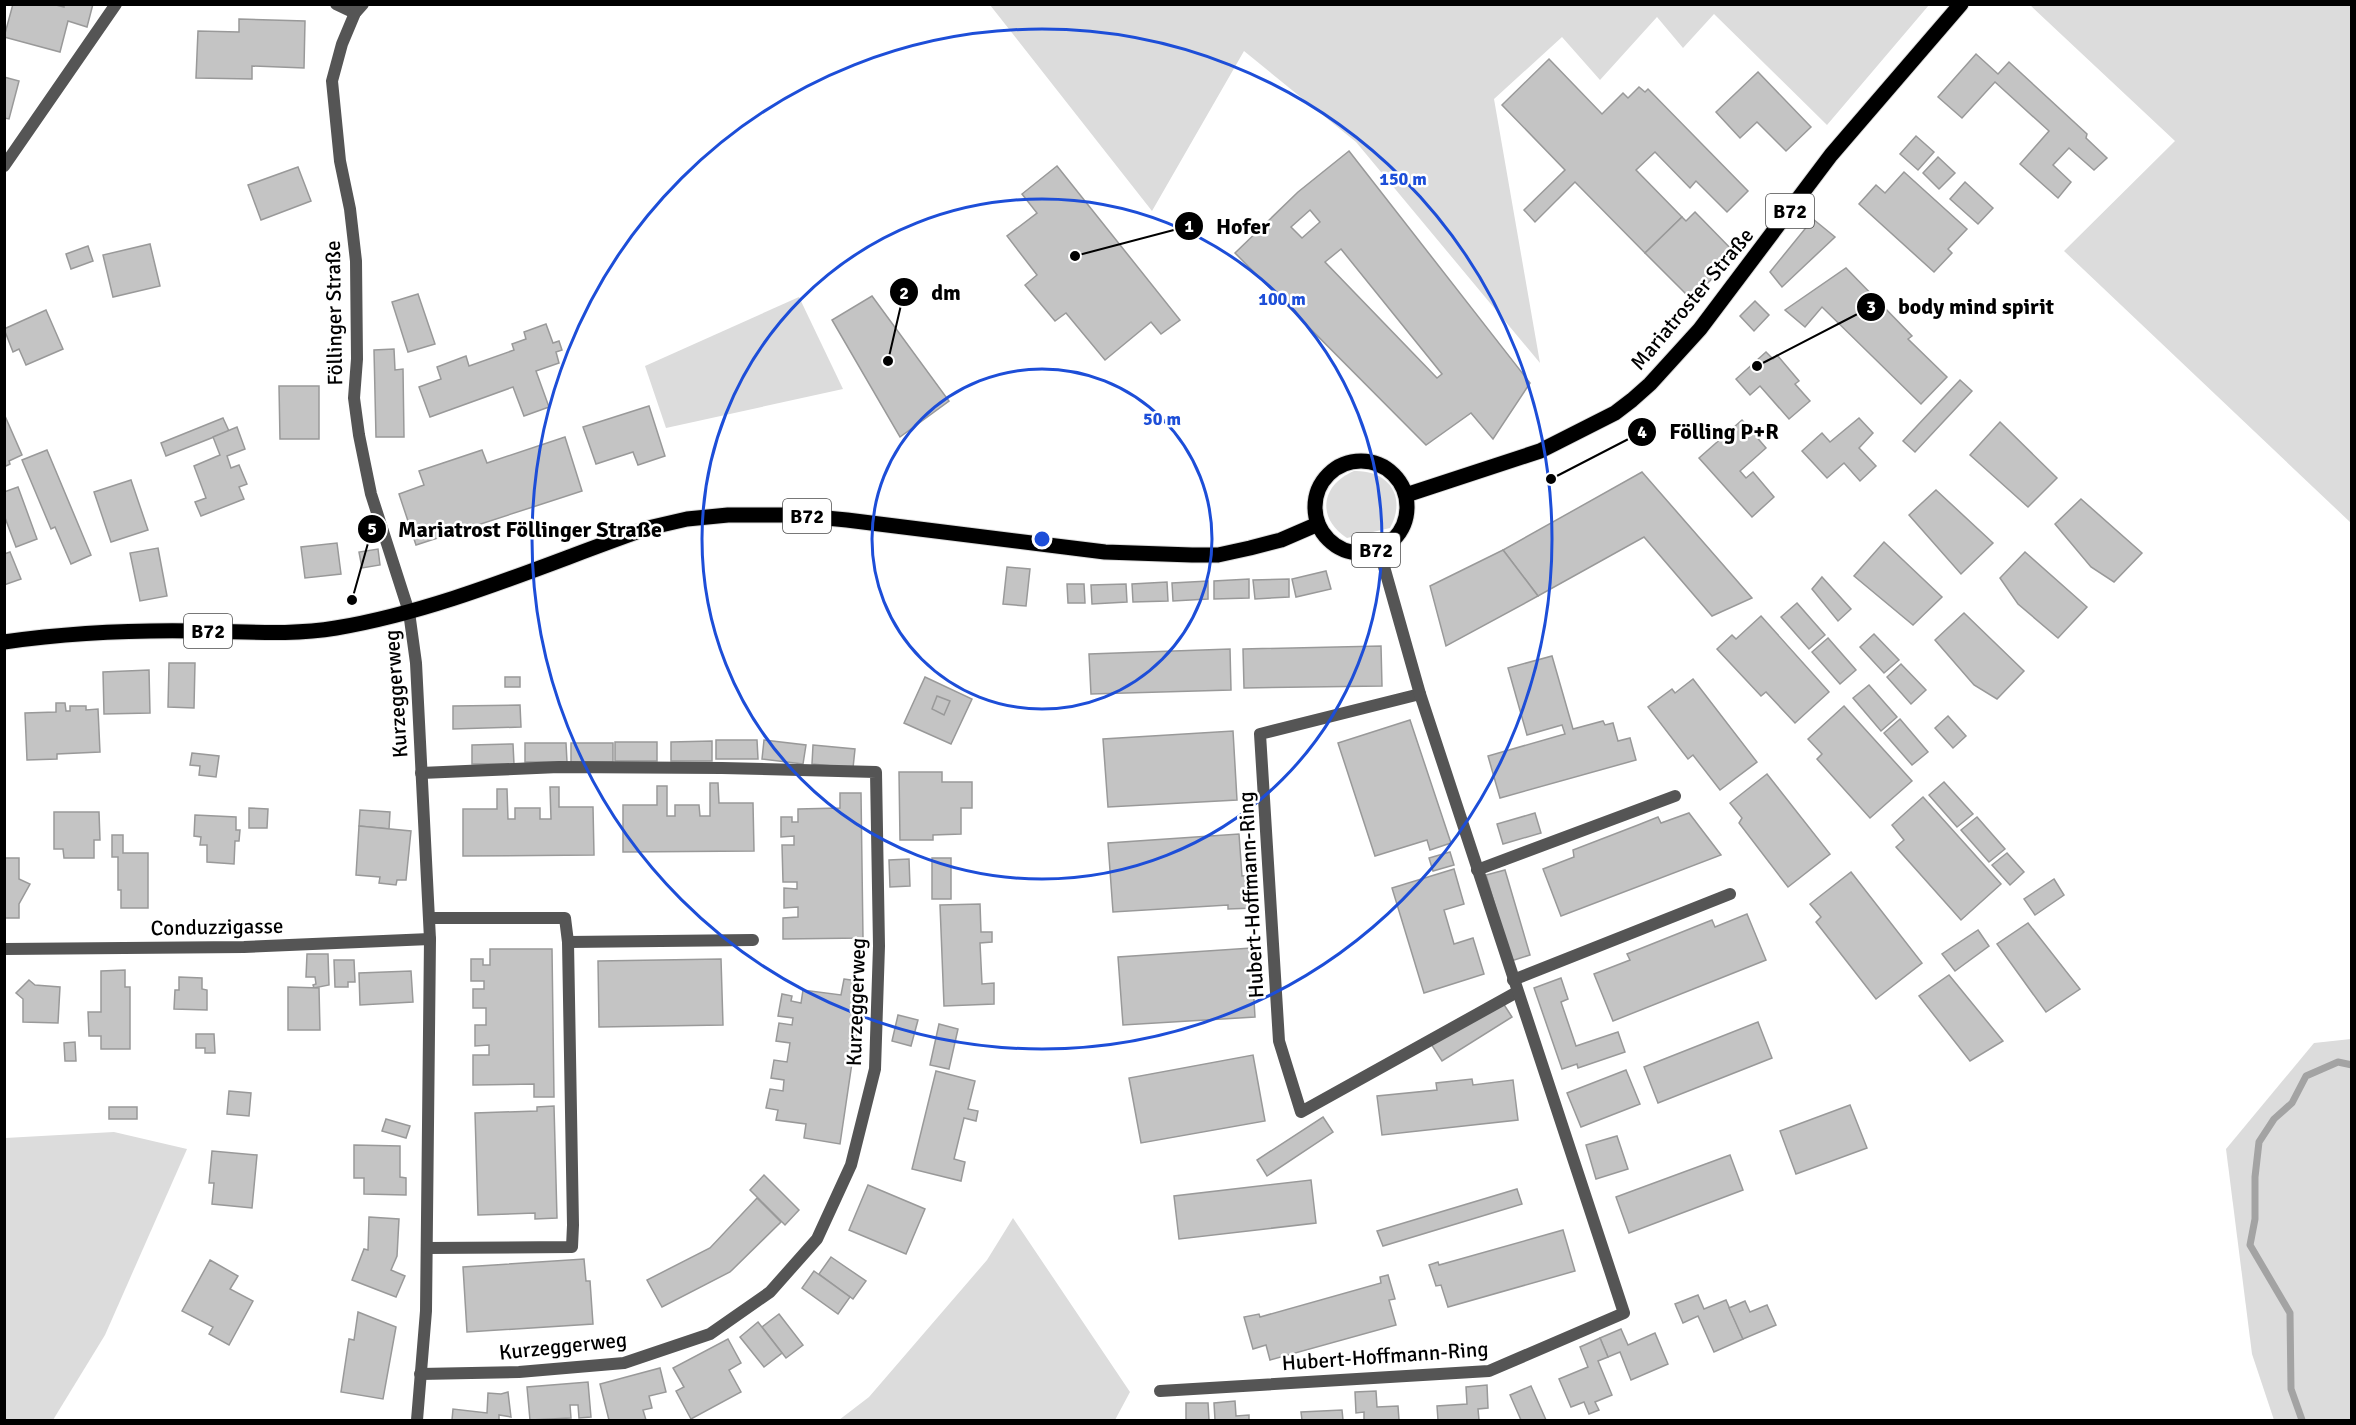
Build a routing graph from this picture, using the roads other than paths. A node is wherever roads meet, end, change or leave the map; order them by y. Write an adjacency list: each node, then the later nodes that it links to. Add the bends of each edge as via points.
1 (116, 4): 5 (street)
2 (336, 4): 4 (street, Föllinger Straße)
3 (1961, 4): 6 (main road, Mariatroster Straße / B72, via 1831,155 1700,329 1632,400 1615,413 1540,451)
4 (359, 9): 9 (street, Föllinger Straße, via 342,44 332,81 339,161 356,261 354,398 371,494)
5 (4, 166)
6 (1406, 495): 7 (main road, via 1398,479 1385,467 1369,461 1351,462 1335,468 1324,479 1317,493); 8 (main road, B72, via 1408,511 1403,527)
7 (1318, 524): 8 (main road, B72, via 1337,546 1350,552); 9 (main road, B72, via 1281,540 1218,555 1145,555 847,520 758,513 728,515 648,528)
8 (1379, 549): 11 (street, Hubert-Hoffmann-Ring)
9 (409, 612): 10 (main road, B72, via 335,628 278,634 145,631); 12 (street, Kurzeggerweg, via 416,663)
10 (4, 642)
11 (1420, 694): 14 (street, Hubert-Hoffmann-Ring); 21 (street, Hubert-Hoffmann-Ring, via 1260,734 1279,1041 1301,1112)
12 (421, 773): 16 (street, Kurzeggerweg); 23 (street, Kurzeggerweg, via 559,767 876,772 879,946 875,1070 851,1165 817,1239 770,1292 710,1334 624,1363 519,1372)
13 (1675, 796): 14 (street)
14 (1477, 870): 21 (street, Hubert-Hoffmann-Ring)
15 (1730, 894): 21 (street, Hubert-Hoffmann-Ring)
16 (430, 918): 17 (street, Kurzeggerweg); 19 (street, via 565,918)
17 (430, 939): 20 (street, Conduzzigasse, via 244,947); 22 (street, Kurzeggerweg)
18 (753, 940): 19 (street)
19 (568, 942): 22 (street, via 572,1247)
20 (4, 949)
21 (1515, 986): 24 (street, Hubert-Hoffmann-Ring, via 1624,1313 1489,1371)
22 (427, 1248): 23 (street, Kurzeggerweg)
23 (420, 1374): 25 (street, Kurzeggerweg)
24 (1160, 1391)
25 (417, 1420)

